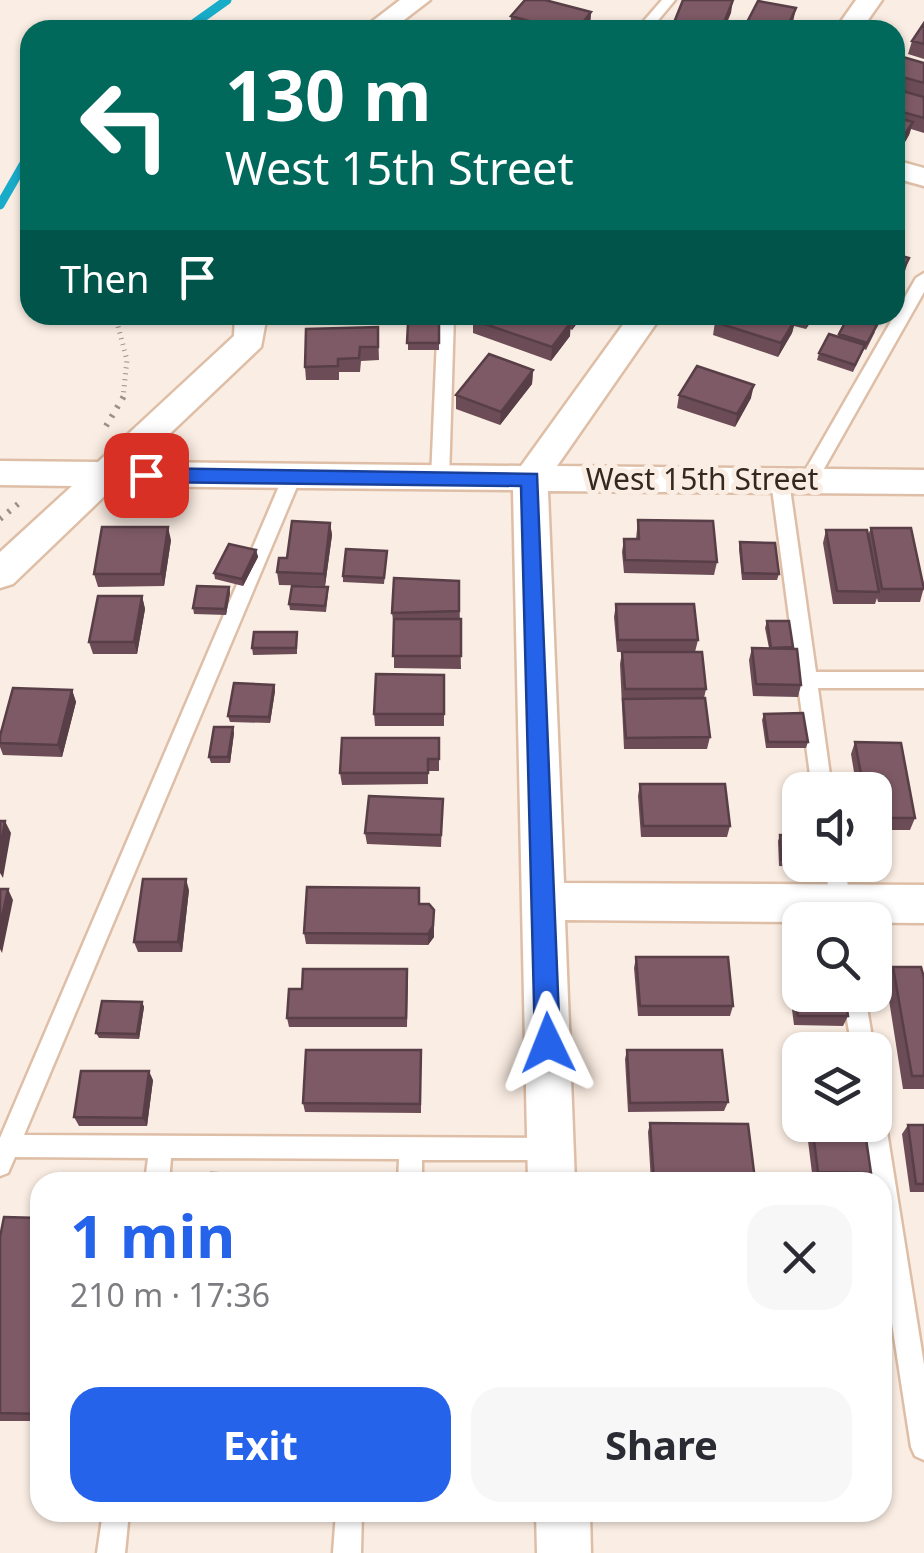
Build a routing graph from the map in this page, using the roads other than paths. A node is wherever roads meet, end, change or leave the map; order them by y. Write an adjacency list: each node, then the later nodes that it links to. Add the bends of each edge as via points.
1 (417, 0): 3 (street)
2 (669, 0): 4 (lane)
3 (388, 20)
4 (652, 20)
5 (924, 278): 6 (lane)
6 (905, 311)
7 (251, 325): 12 (street, via 250,339)
8 (446, 325): 15 (lane)
9 (639, 325): 14 (street)
10 (896, 325): 16 (lane)
11 (0, 473): 12 (street, West 15th Street)
12 (109, 474): 13 (street, West 15th Street); 18 (street)
13 (292, 477): 15 (street, West 15th Street); 28 (lane)
14 (530, 479): 15 (street, West 15th Street); 16 (street, West 15th Street); 23 (street)
15 (440, 480)
16 (794, 481): 17 (street, West 15th Street); 19 (lane)
17 (924, 482)
18 (0, 574)
19 (804, 680): 20 (lane); 21 (lane)
20 (924, 680)
21 (819, 772)
22 (839, 896): 23 (street); 24 (street)
23 (543, 901): 29 (street)
24 (924, 904)
25 (877, 1142): 32 (lane)
26 (161, 1146): 27 (lane); 28 (lane); 30 (lane)
27 (411, 1148): 29 (lane); 31 (lane)
28 (4, 1155)
29 (552, 1166)
30 (158, 1172)
31 (410, 1172)
32 (881, 1172)
33 (892, 1241): 34 (lane)
34 (924, 1448)
35 (115, 1522): 38 (lane)
36 (349, 1522): 39 (lane)
37 (563, 1522): 40 (street)
38 (111, 1553)
39 (347, 1553)
40 (564, 1553)

